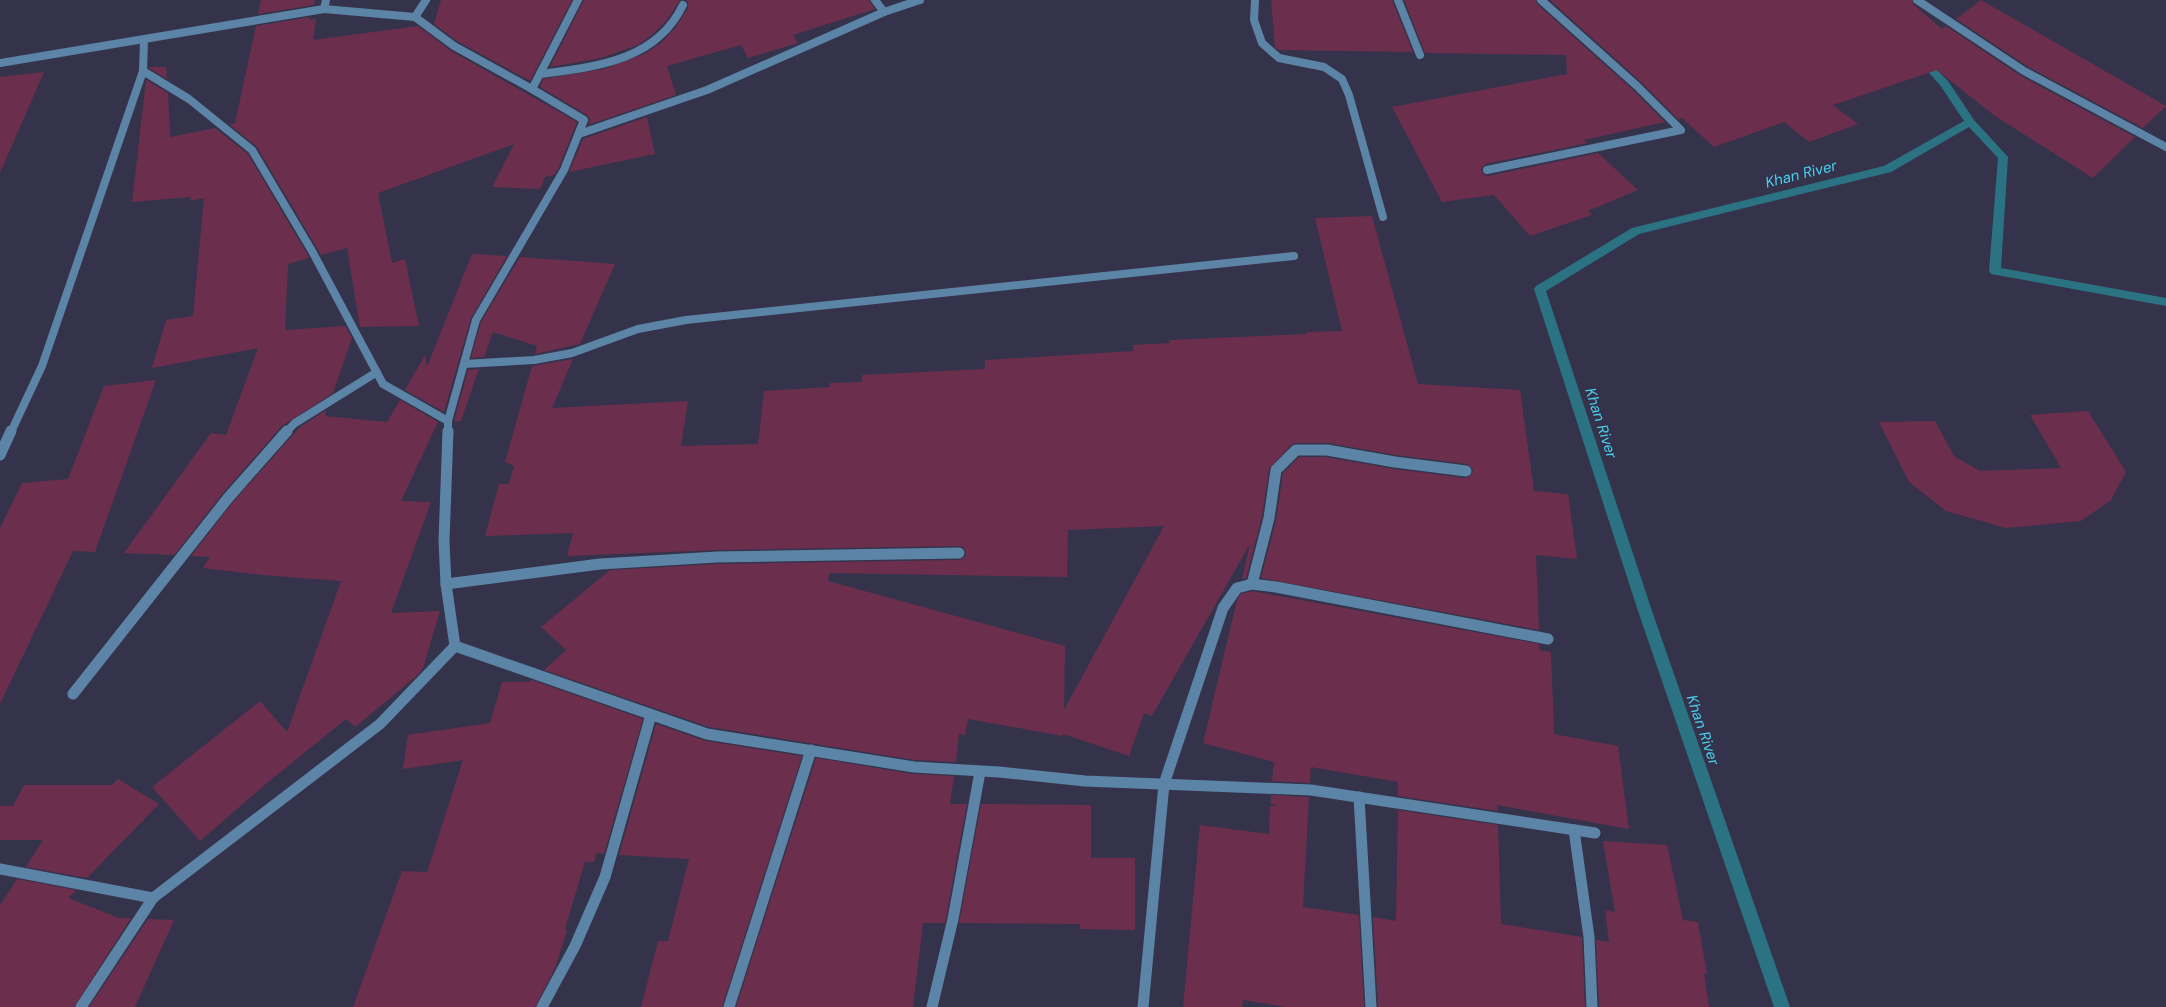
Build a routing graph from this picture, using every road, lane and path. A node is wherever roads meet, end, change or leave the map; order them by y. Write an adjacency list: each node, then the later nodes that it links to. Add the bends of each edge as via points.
1 (326, 0): 11 (street)
2 (426, 0): 13 (street)
3 (578, 0): 18 (street)
4 (875, 0): 12 (street)
5 (920, 0): 12 (street)
6 (1255, 0): 23 (street, via 1254,20 1262,43 1279,58 1324,67 1342,79 1349,95)
7 (1398, 0): 15 (street)
8 (1541, 0): 22 (street, via 1637,86 1681,130)
9 (1917, 0): 21 (street, via 2024,71)
10 (684, 5): 18 (street, via 672,25 658,38 635,52 586,68)
11 (324, 9): 13 (street); 14 (street)
12 (884, 12): 20 (street, via 707,90)
13 (415, 17): 19 (street, via 454,46)
14 (144, 40): 16 (street); 17 (street)
15 (1420, 55)
16 (0, 63)
17 (143, 71): 26 (street, via 189,99 252,150 312,251); 28 (street, via 42,366)
18 (540, 74): 19 (street)
19 (532, 89): 20 (street, via 584,120)
20 (579, 134): 25 (street, via 564,170 476,320)
21 (2166, 147)
22 (1487, 170)
23 (1383, 217)
24 (1294, 256): 25 (street, via 686,320 638,329 572,353 534,360)
25 (464, 364): 27 (street)
26 (377, 372): 27 (street, via 383,384); 35 (street, via 295,423 282,436 228,498)
27 (448, 421): 31 (street, via 444,541)
28 (0, 455)
29 (1466, 471): 32 (street, via 1328,450 1296,450 1276,470 1269,518)
30 (959, 553): 31 (street, via 717,557 600,564)
31 (446, 584): 34 (street)
32 (1252, 584): 33 (street); 39 (street, via 1237,588 1223,608)
33 (1548, 639)
34 (455, 646): 36 (street); 44 (street, via 380,724)
35 (73, 694)
36 (651, 715): 37 (street, via 707,734); 46 (street, via 605,877 575,946)
37 (811, 750): 38 (street, via 914,767); 47 (street)
38 (980, 772): 39 (street, via 1085,781); 48 (street, via 953,919)
39 (1164, 784): 40 (street, via 1311,790); 49 (street)
40 (1359, 797): 41 (street); 50 (street)
41 (1574, 830): 42 (street); 51 (street, via 1589,937)
42 (1595, 833)
43 (0, 869): 44 (street)
44 (152, 898): 45 (street)
45 (81, 1007)
46 (542, 1007)
47 (728, 1007)
48 (932, 1007)
49 (1143, 1007)
50 (1371, 1007)
51 (1592, 1007)

